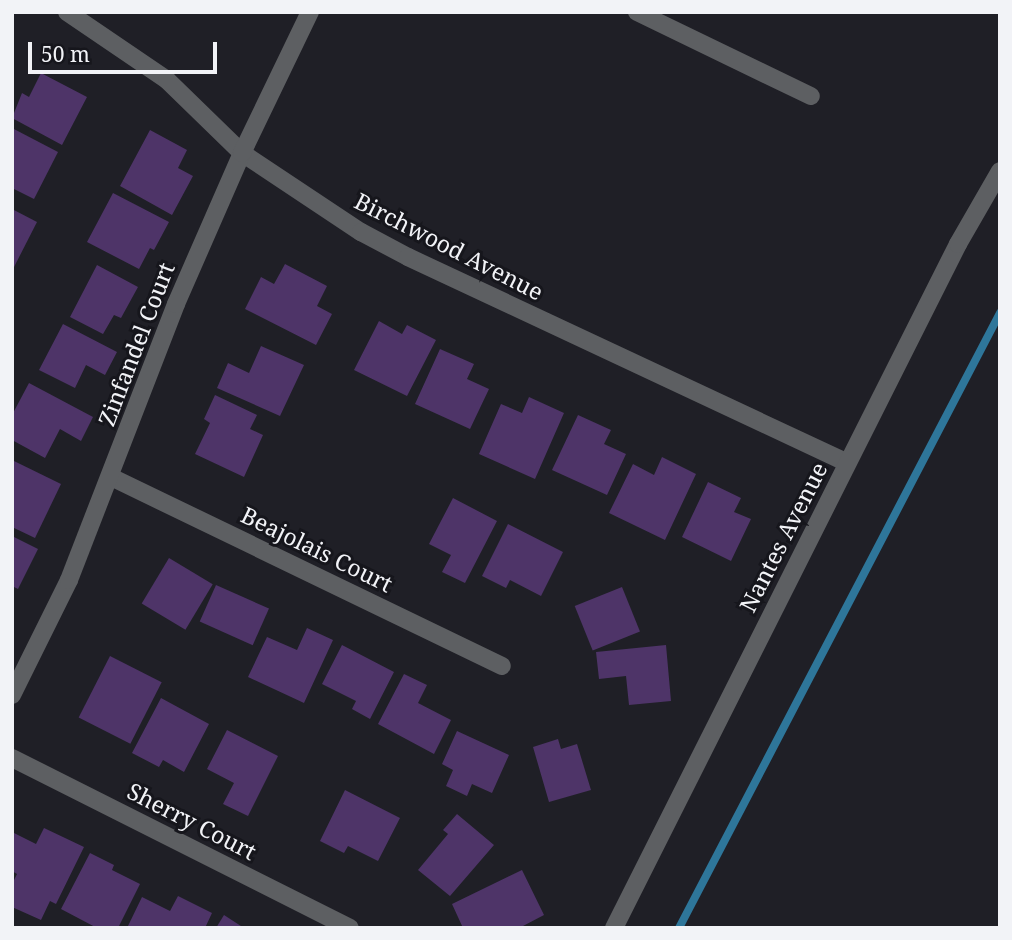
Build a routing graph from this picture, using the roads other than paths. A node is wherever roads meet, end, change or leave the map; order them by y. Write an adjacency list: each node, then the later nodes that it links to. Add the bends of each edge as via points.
1 (67, 12): 5 (street, Birchwood Avenue, via 167,80)
2 (310, 12): 5 (street, Zinfandel Court)
3 (637, 12): 4 (street)
4 (811, 96)
5 (242, 153): 7 (street, Birchwood Avenue, via 321,207 408,257); 8 (street, Zinfandel Court, via 176,304)
6 (1000, 171): 7 (street, Nantes Avenue)
7 (847, 463): 13 (street, Nantes Avenue)
8 (111, 477): 9 (street, Beajolais Court); 10 (street, Zinfandel Court, via 69,580)
9 (502, 666)
10 (12, 695)
11 (12, 758): 12 (street, Sherry Court)
12 (350, 928)
13 (614, 928)

